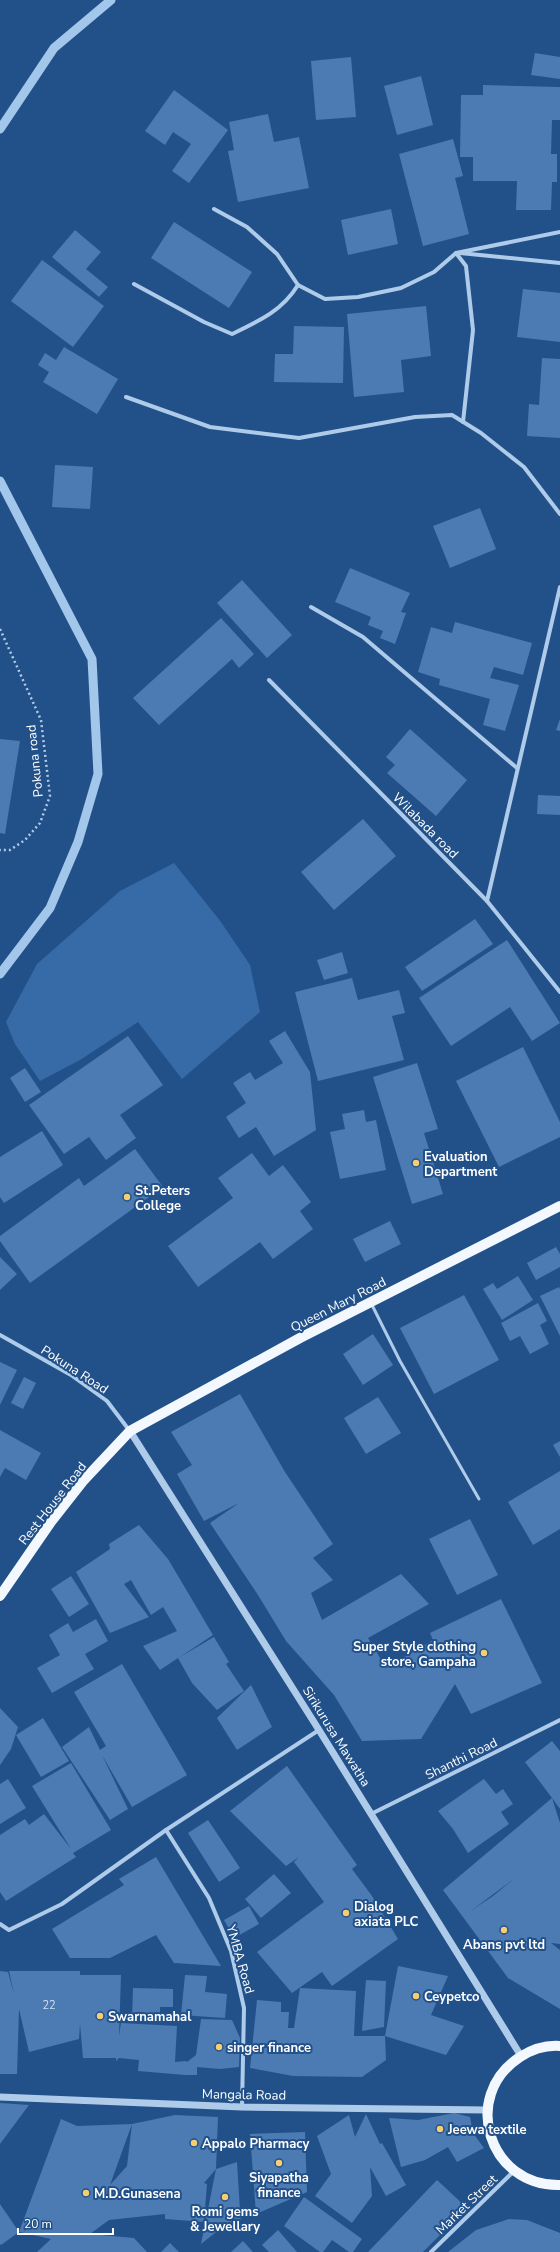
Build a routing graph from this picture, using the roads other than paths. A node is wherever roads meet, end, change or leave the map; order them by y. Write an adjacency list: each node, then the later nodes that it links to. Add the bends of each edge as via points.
1 (214, 209): 6 (street, via 247,227 277,254)
2 (560, 232): 3 (street)
3 (456, 253): 4 (street); 6 (street, via 434,272 402,288 324,299); 8 (street, via 466,266 473,330)
4 (560, 263)
5 (134, 284): 6 (street, via 204,322 232,334 265,318 289,299)
6 (298, 285)
7 (126, 397): 8 (street, via 210,427 299,438 415,417 452,415)
8 (463, 422): 9 (street, via 481,432 524,467)
9 (560, 514)
10 (560, 587): 13 (street)
11 (311, 607): 13 (street, via 363,637)
12 (269, 680): 14 (street, Wilabada road)
13 (517, 768): 14 (street)
14 (487, 901): 15 (street, Wilabada road)
15 (560, 992)
16 (560, 1206): 17 (main road, Queen Mary Road)
17 (370, 1302): 19 (main road, Queen Mary Road); 20 (lane, via 400,1361)
18 (0, 1335): 19 (street, Pokuna Road, via 71,1375 106,1401)
19 (130, 1431): 21 (main road, Rest House Road, via 84,1480); 23 (street, Sirikurusa Mawatha)
20 (479, 1499)
21 (0, 1596)
22 (560, 1720): 24 (street, Shanthi Road)
23 (319, 1730): 24 (street, Sirikurusa Mawatha); 25 (street)
24 (371, 1814): 28 (street, Sirikurusa Mawatha)
25 (166, 1830): 26 (street, via 62,1904 9,1930); 30 (street, YMBA Road, via 209,1898 231,1951 244,2008)
26 (0, 1924)
27 (560, 2046): 28 (main road, via 538,2049)
28 (521, 2056): 31 (main road, via 505,2069 496,2081)
29 (0, 2097): 30 (street, Mangala Road)
30 (242, 2107): 31 (street, Mangala Road)
31 (487, 2110): 32 (main road, via 491,2140 500,2157)
32 (515, 2171): 33 (main road, via 537,2182); 34 (street, Market Street)
33 (560, 2185)
34 (431, 2252)

